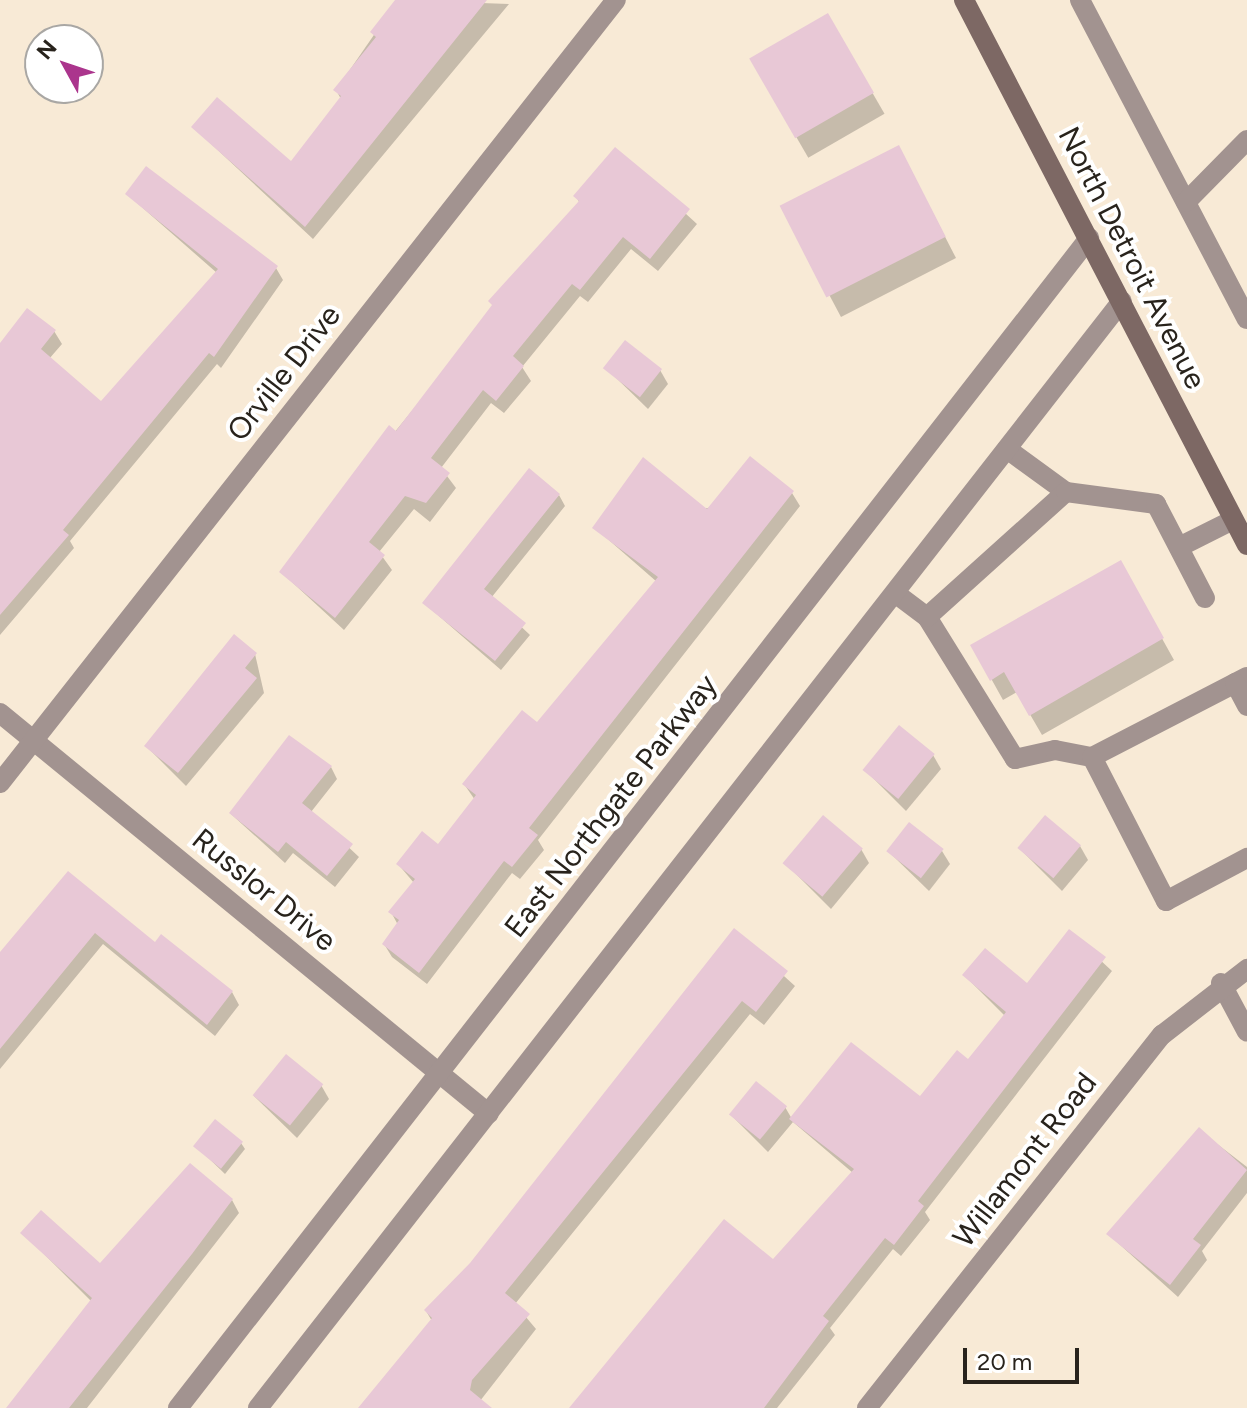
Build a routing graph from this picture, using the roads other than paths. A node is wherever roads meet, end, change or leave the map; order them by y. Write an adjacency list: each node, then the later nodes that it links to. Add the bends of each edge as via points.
1 (616, 0): 20 (street, Orville Drive)
2 (964, 0): 6 (main road, North Detroit Avenue)
3 (1080, 0): 5 (street)
4 (1247, 140): 5 (street)
5 (1186, 202): 8 (street)
6 (1089, 238): 7 (main road, North Detroit Avenue); 27 (street, East Northgate Parkway)
7 (1122, 301): 9 (street); 11 (main road, North Detroit Avenue)
8 (1247, 319)
9 (1007, 449): 10 (street); 14 (street)
10 (1066, 492): 13 (street, via 1156,504); 16 (street)
11 (1233, 520): 12 (main road, North Detroit Avenue); 13 (street)
12 (1247, 545)
13 (1179, 547): 15 (street)
14 (895, 593): 16 (street); 28 (street)
15 (1205, 598)
16 (927, 617): 21 (street, via 1015,759 1055,750)
17 (1241, 680): 18 (street); 21 (street)
18 (1247, 706)
19 (0, 713): 20 (street, Russlor Drive)
20 (34, 740): 22 (street, Orville Drive); 27 (street, Russlor Drive)
21 (1092, 757): 23 (street, via 1166,901)
22 (0, 783)
23 (1247, 858)
24 (1247, 969): 25 (street, Willamont Road)
25 (1221, 983): 26 (street); 31 (street, Willamont Road, via 1162,1035)
26 (1247, 1032)
27 (441, 1074): 28 (street, Russlor Drive); 29 (street, East Northgate Parkway)
28 (489, 1114): 30 (street)
29 (178, 1408)
30 (258, 1408)
31 (867, 1408)

